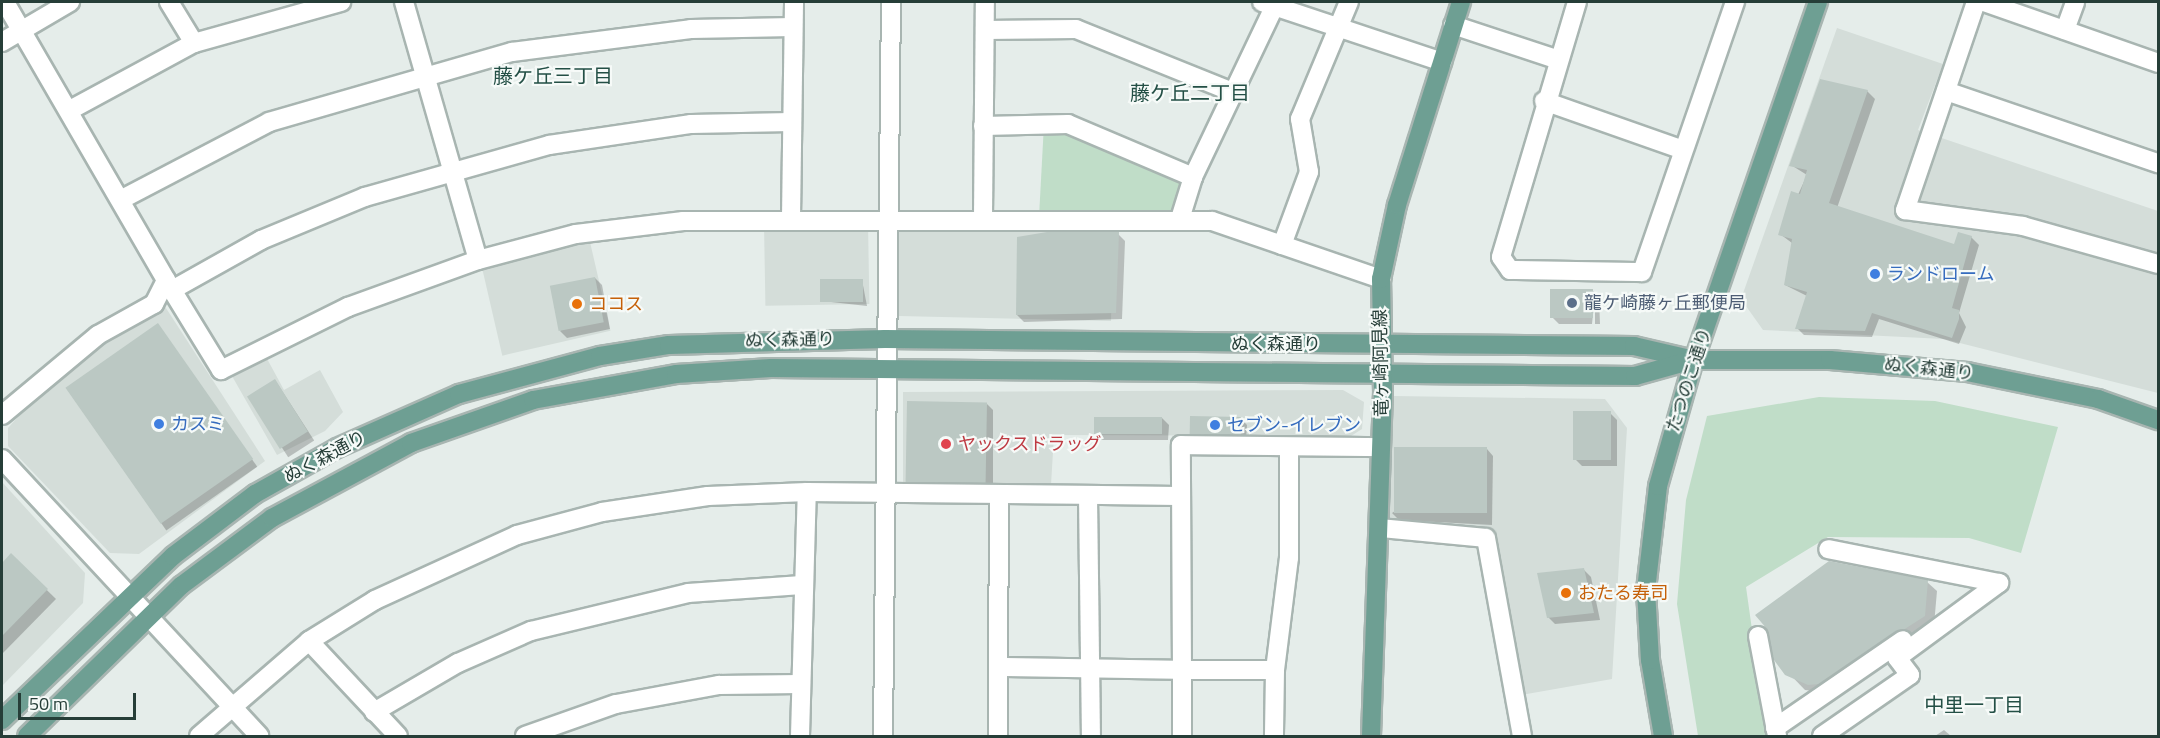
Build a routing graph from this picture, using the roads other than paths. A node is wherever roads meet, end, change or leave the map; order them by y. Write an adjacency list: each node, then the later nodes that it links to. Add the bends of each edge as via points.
1 (5, 2): 20 (street)
2 (70, 2): 20 (street)
3 (169, 2): 25 (street)
4 (341, 2): 25 (street)
5 (404, 2): 29 (street)
6 (794, 2): 19 (street)
7 (891, 2): 43 (street)
8 (985, 2): 21 (street)
9 (1349, 2): 23 (street)
10 (1461, 2): 18 (main road, 竜ヶ崎阿見線)
11 (1577, 2): 27 (street)
12 (1735, 2): 36 (street)
13 (1818, 2): 52 (main road, たつのこ通り)
14 (1976, 2): 30 (street)
15 (1984, 2): 22 (street)
16 (2075, 2): 22 (street)
17 (1268, 4): 23 (street); 31 (street)
18 (1453, 25): 27 (street); 28 (main road, 竜ヶ崎阿見線)
19 (794, 27): 29 (street, via 691,28 512,52); 34 (street)
20 (23, 30): 24 (street); 33 (street)
21 (985, 30): 31 (street, via 1076,29); 35 (street)
22 (2065, 30): 26 (street)
23 (1340, 32): 28 (street); 45 (street, via 1300,119 1309,172)
24 (2, 42)
25 (194, 43): 33 (street)
26 (2157, 57)
27 (1556, 59): 32 (street)
28 (1442, 62): 48 (main road, 竜ヶ崎阿見線, via 1397,205)
29 (423, 76): 38 (street); 40 (street, via 269,122)
30 (1946, 91): 37 (street); 47 (street, via 1905,210 2023,226)
31 (1233, 92): 39 (street)
32 (1544, 101): 36 (street); 36 (street, via 1501,257 1510,270 1642,272)
33 (70, 110): 40 (street)
34 (791, 122): 38 (street, via 679,125 549,145); 42 (street)
35 (983, 126): 39 (street, via 1068,124); 41 (street)
36 (1683, 150)
37 (2158, 163)
38 (453, 170): 46 (street); 49 (street, via 365,197 261,240)
39 (1193, 177): 44 (street)
40 (122, 200): 49 (street, via 160,263)
41 (983, 217): 43 (street); 44 (street)
42 (791, 218): 43 (street); 46 (street, via 683,221 576,234)
43 (888, 219): 50 (street)
44 (1180, 219): 45 (street, via 1212,221)
45 (1282, 245): 48 (street)
46 (478, 260): 49 (street, via 348,307 221,370)
47 (2158, 264)
48 (1381, 279): 51 (main road, 竜ヶ崎阿見線)
49 (168, 289): 55 (street, via 154,304 72,354)
50 (885, 339): 51 (main road, ぬく森通り); 53 (street); 68 (main road, ぬく森通り, via 669,345 600,356 459,394 337,448 255,494)
51 (1381, 344): 52 (main road, ぬく森通り, via 1634,346); 54 (main road, 竜ヶ崎阿見線)
52 (1694, 360): 54 (main road, ぬく森通り, via 1635,376); 56 (main road, ぬく森通り, via 1830,360 1967,372 2098,399); 95 (main road, たつのこ通り, via 1666,449 1649,543 1650,660)
53 (885, 368): 54 (main road, ぬく森通り); 61 (street); 69 (main road, ぬく森通り, via 676,374 533,400 470,419 350,473 272,518)
54 (1383, 374): 58 (main road, 竜ヶ崎阿見線)
55 (2, 415)
56 (2158, 420)
57 (1289, 447): 58 (street); 64 (street, via 1181,445); 76 (street, via 1289,558)
58 (1381, 447): 65 (main road, 竜ヶ崎阿見線)
59 (2, 459): 68 (street)
60 (807, 492): 61 (street); 67 (street); 72 (street, via 649,505 517,535 439,567)
61 (884, 493): 62 (street); 88 (street)
62 (999, 495): 63 (street); 73 (street)
63 (1088, 495): 64 (street); 74 (street)
64 (1178, 496): 75 (street)
65 (1380, 528): 93 (main road, 竜ヶ崎阿見線); 94 (street, via 1486,538)
66 (1828, 549): 96 (street, via 1999,583 1897,658 1910,675)
67 (802, 585): 77 (street); 79 (street, via 688,593 531,631 458,663)
68 (127, 595): 69 (street); 80 (main road, ぬく森通り)
69 (147, 616): 78 (street); 82 (main road, ぬく森通り)
70 (1758, 636): 81 (street)
71 (1903, 640): 81 (street)
72 (309, 641): 78 (street); 79 (street)
73 (999, 667): 74 (street); 89 (street)
74 (1091, 670): 75 (street); 90 (street)
75 (1182, 670): 76 (street); 91 (street)
76 (1275, 670): 92 (street)
77 (800, 684): 86 (street, via 719,685 616,704); 87 (street)
78 (230, 705): 83 (street); 84 (street)
79 (374, 712): 85 (street)
80 (2, 720)
81 (1776, 733)
82 (27, 736)
83 (199, 736)
84 (259, 736)
85 (398, 736)
86 (525, 736)
87 (800, 736)
88 (883, 736)
89 (998, 736)
90 (1091, 736)
91 (1182, 736)
92 (1274, 736)
93 (1371, 736)
94 (1522, 736)
95 (1663, 736)
96 (1822, 736)

